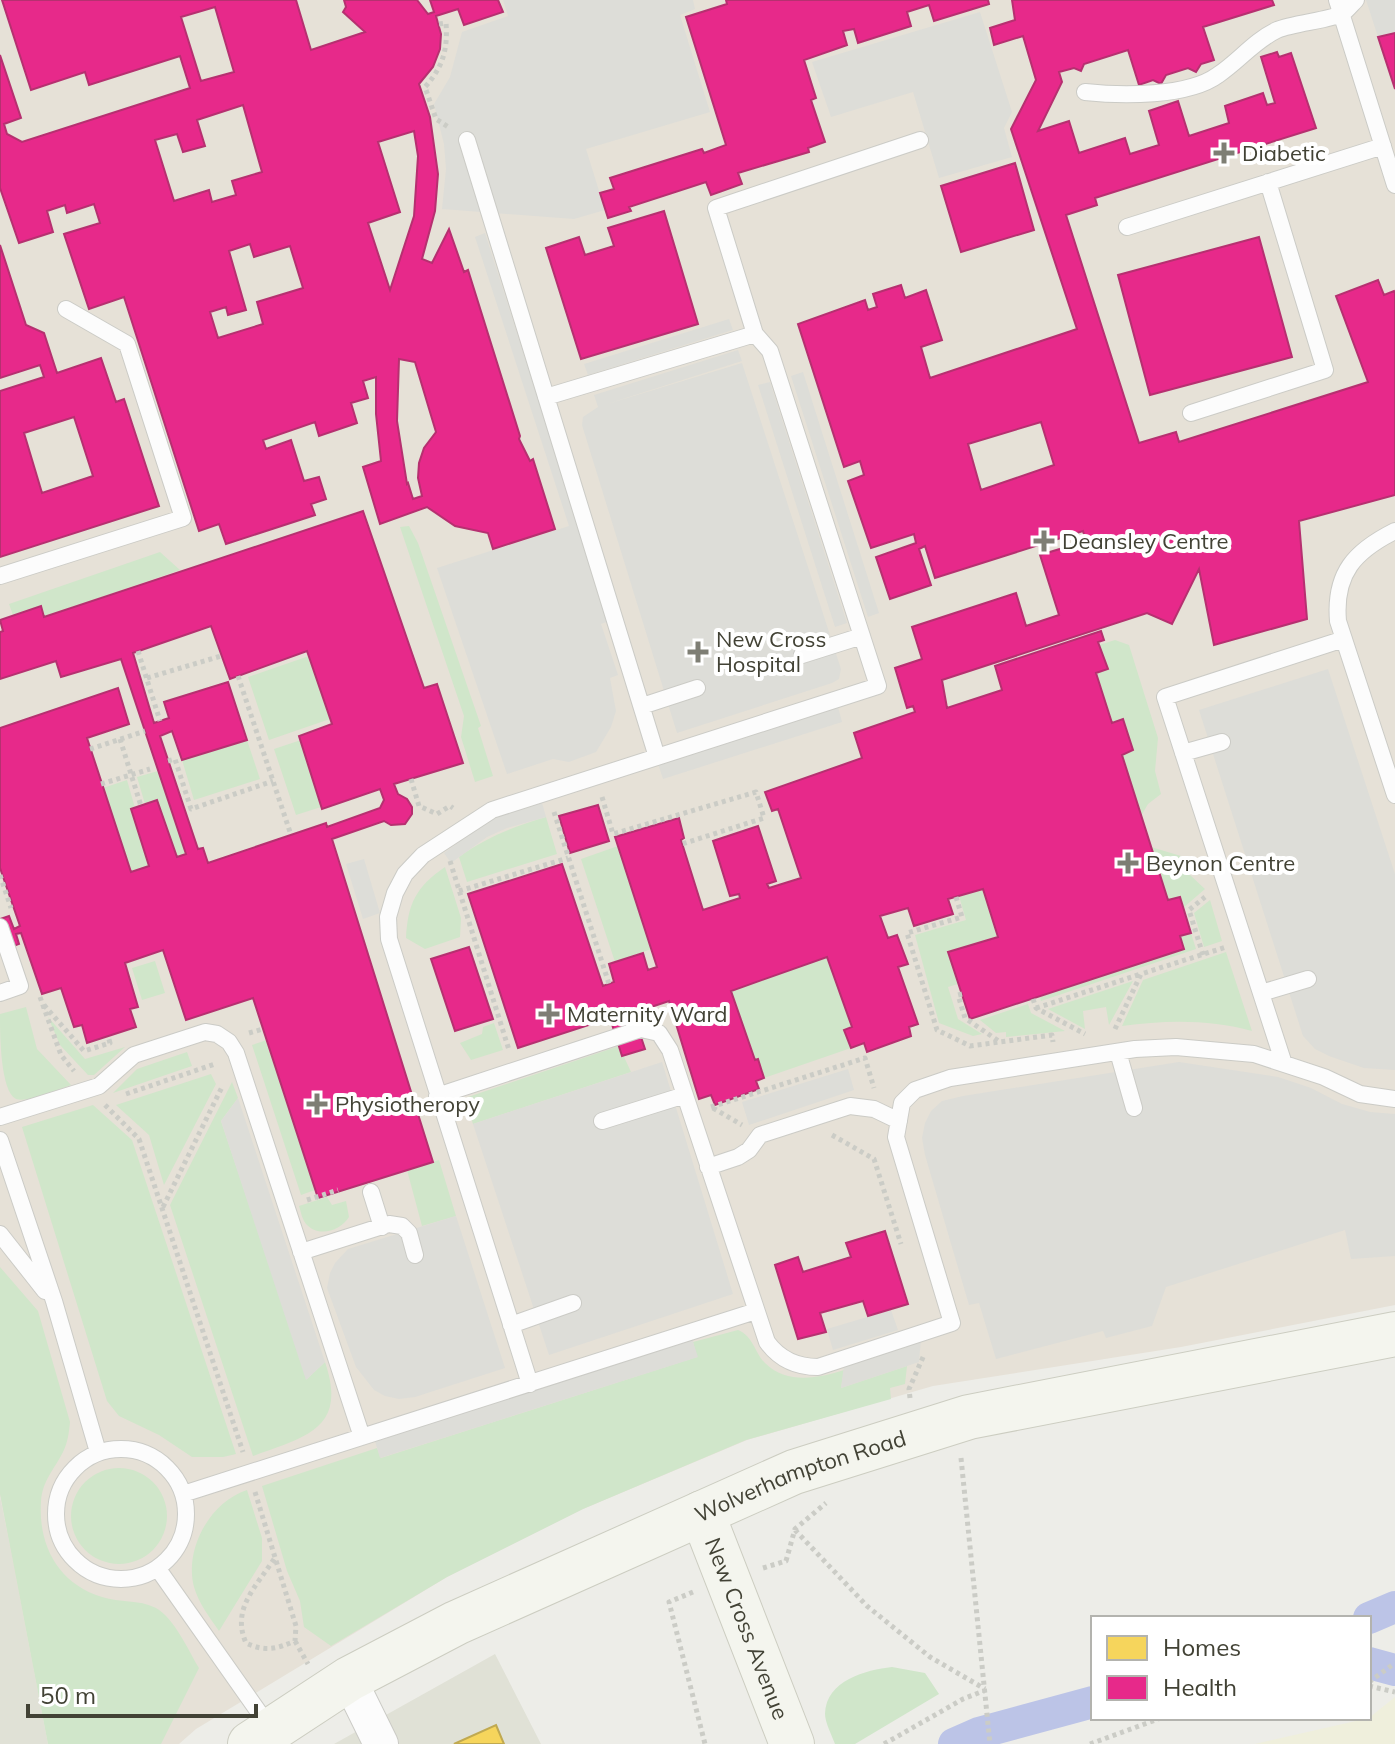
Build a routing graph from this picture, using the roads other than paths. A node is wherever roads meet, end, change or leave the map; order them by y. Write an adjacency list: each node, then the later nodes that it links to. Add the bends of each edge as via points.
1 (1356, 0): 2 (lane)
2 (1339, 7): 3 (lane, via 1261,39 1216,78 1120,96); 6 (lane)
3 (1085, 92)
4 (467, 140): 12 (lane)
5 (920, 140): 11 (lane, via 716,208)
6 (1383, 146): 7 (lane); 8 (lane)
7 (1268, 182): 9 (lane); 13 (lane, via 1325,370)
8 (1395, 185)
9 (1127, 227)
10 (66, 309): 15 (lane, via 127,344 183,518)
11 (755, 334): 12 (lane); 16 (lane, via 770,351)
12 (546, 397): 20 (lane)
13 (1191, 413)
14 (1395, 531): 17 (lane, via 1368,545 1342,581 1336,602)
15 (0, 576)
16 (862, 636): 18 (lane); 23 (lane, via 878,686)
17 (1344, 639): 22 (lane, via 1165,697); 24 (lane)
18 (802, 655)
19 (697, 688): 20 (lane)
20 (642, 706): 23 (lane)
21 (1222, 742): 22 (lane)
22 (1183, 753): 28 (lane)
23 (657, 757): 32 (lane, via 492,810 423,855 405,874 388,917 389,939)
24 (1395, 795)
25 (0, 927): 27 (lane, via 20,986)
26 (1308, 979): 28 (lane)
27 (0, 993)
28 (1261, 993): 30 (lane)
29 (1118, 1052): 30 (lane, via 1203,1048); 34 (lane); 37 (lane, via 950,1078 915,1090 902,1103)
30 (1283, 1061): 33 (lane, via 1360,1094)
31 (685, 1095): 32 (lane, via 659,1033 641,1029); 36 (lane); 39 (lane)
32 (437, 1096): 48 (lane)
33 (1395, 1099)
34 (1134, 1108)
35 (0, 1117): 43 (lane, via 90,1089 134,1055 205,1032 217,1034 236,1053)
36 (602, 1121)
37 (899, 1121): 39 (lane, via 874,1109 850,1106 760,1135 738,1157); 47 (lane, via 896,1137 952,1323 818,1367 803,1367 775,1354)
38 (0, 1140): 45 (lane)
39 (708, 1167): 47 (lane)
40 (371, 1192): 41 (lane)
41 (382, 1227): 43 (lane); 44 (lane, via 402,1226)
42 (0, 1234): 45 (lane)
43 (301, 1252): 51 (lane)
44 (415, 1255)
45 (54, 1301): 52 (lane)
46 (573, 1303): 48 (lane)
47 (756, 1311): 50 (lane)
48 (511, 1325): 50 (lane)
49 (1395, 1334): 54 (street, Wolverhampton Road, via 969,1417 794,1472)
50 (530, 1384): 51 (lane)
51 (362, 1437): 53 (lane)
52 (98, 1452): 53 (lane, via 126,1449 154,1457 169,1468); 55 (lane, via 72,1472 57,1501 56,1523 63,1544 76,1562 116,1580)
53 (183, 1494): 55 (lane, via 187,1521 182,1540)
54 (702, 1513): 56 (street, Wolverhampton Road, via 456,1623); 59 (street, New Cross Avenue)
55 (158, 1569): 57 (lane)
56 (349, 1679): 57 (street, Wolverhampton Road); 58 (street)
57 (260, 1737)
58 (381, 1744)
59 (792, 1744)

